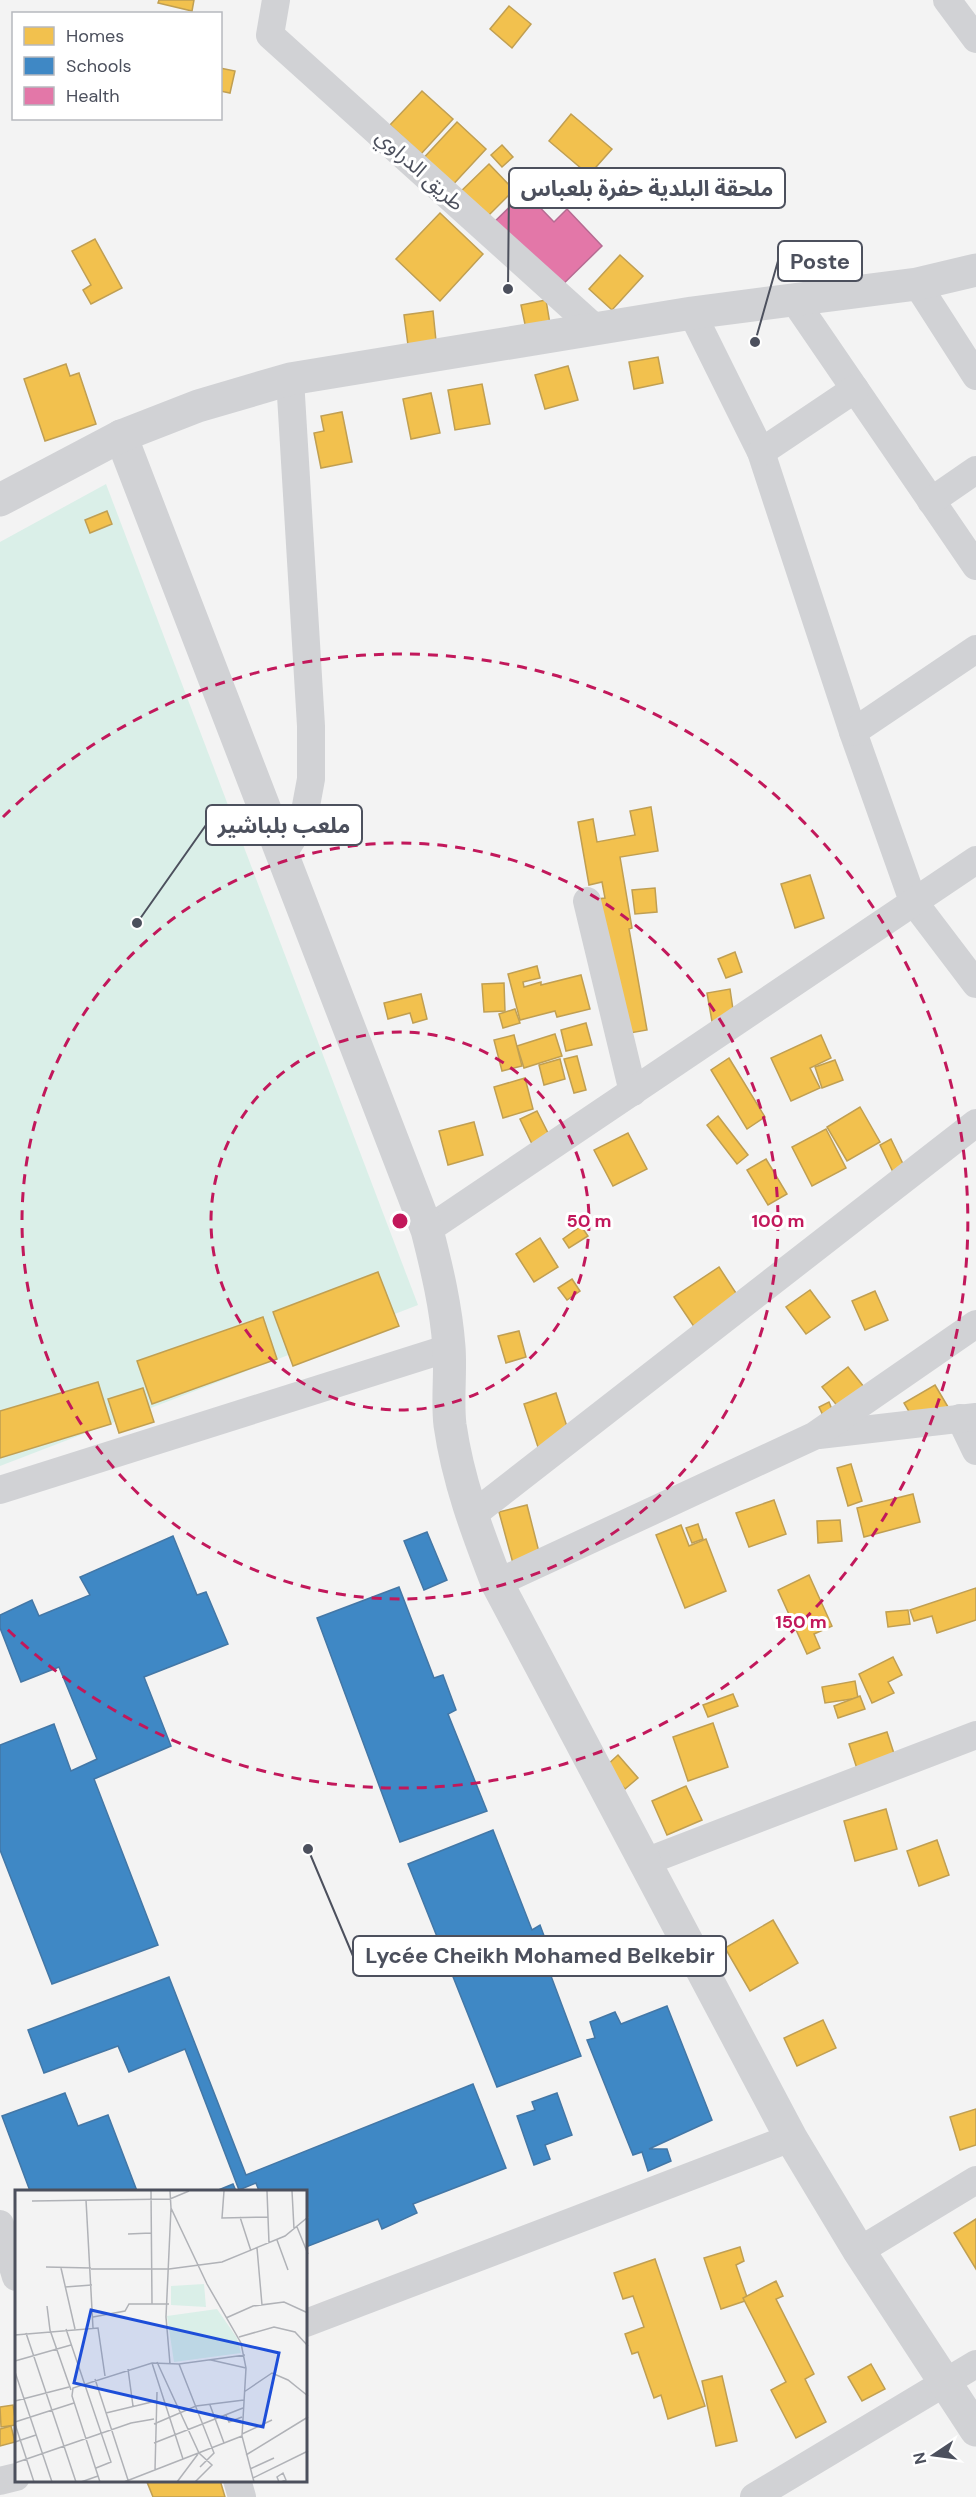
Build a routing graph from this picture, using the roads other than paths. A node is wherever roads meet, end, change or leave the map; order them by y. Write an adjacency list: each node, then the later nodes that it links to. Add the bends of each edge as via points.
1 (276, 0): 8 (street, طريق الدراوي, via 270,35)
2 (947, 0): 3 (street)
3 (976, 39)
4 (976, 270): 5 (street)
5 (917, 284): 6 (street); 9 (street)
6 (794, 300): 7 (street); 11 (street)
7 (692, 313): 8 (street); 13 (street)
8 (596, 329): 10 (street)
9 (976, 376)
10 (290, 379): 12 (street, via 198,406); 20 (street, via 311,779 303,822)
11 (855, 389): 13 (street); 16 (street)
12 (121, 436): 15 (street); 20 (street)
13 (761, 452): 19 (street)
14 (976, 470): 16 (street)
15 (0, 500)
16 (931, 501): 17 (street)
17 (976, 566)
18 (976, 649): 19 (street)
19 (853, 732): 23 (street)
20 (282, 855): 27 (street)
21 (976, 860): 23 (street)
22 (587, 901): 25 (street)
23 (914, 901): 24 (street); 25 (street)
24 (976, 984)
25 (633, 1092): 27 (street)
26 (976, 1123): 34 (street)
27 (427, 1230): 29 (street, via 443,1294)
28 (976, 1324): 31 (street)
29 (449, 1348): 33 (street); 34 (street, via 450,1422)
30 (968, 1417): 31 (street); 32 (street)
31 (814, 1436): 35 (street)
32 (976, 1451)
33 (0, 1490)
34 (471, 1516): 35 (street)
35 (497, 1583): 37 (street)
36 (976, 1735): 37 (street)
37 (645, 1862): 38 (street)
38 (791, 2138): 41 (street); 43 (street)
39 (976, 2180): 41 (street)
40 (0, 2224): 42 (street)
41 (859, 2251): 45 (street)
42 (15, 2274)
43 (308, 2322)
44 (976, 2364): 45 (street)
45 (945, 2383): 46 (street); 51 (street)
46 (976, 2430)
47 (15, 2477): 48 (street)
48 (0, 2481)
49 (237, 2482): 50 (street)
50 (242, 2497)
51 (754, 2497)

